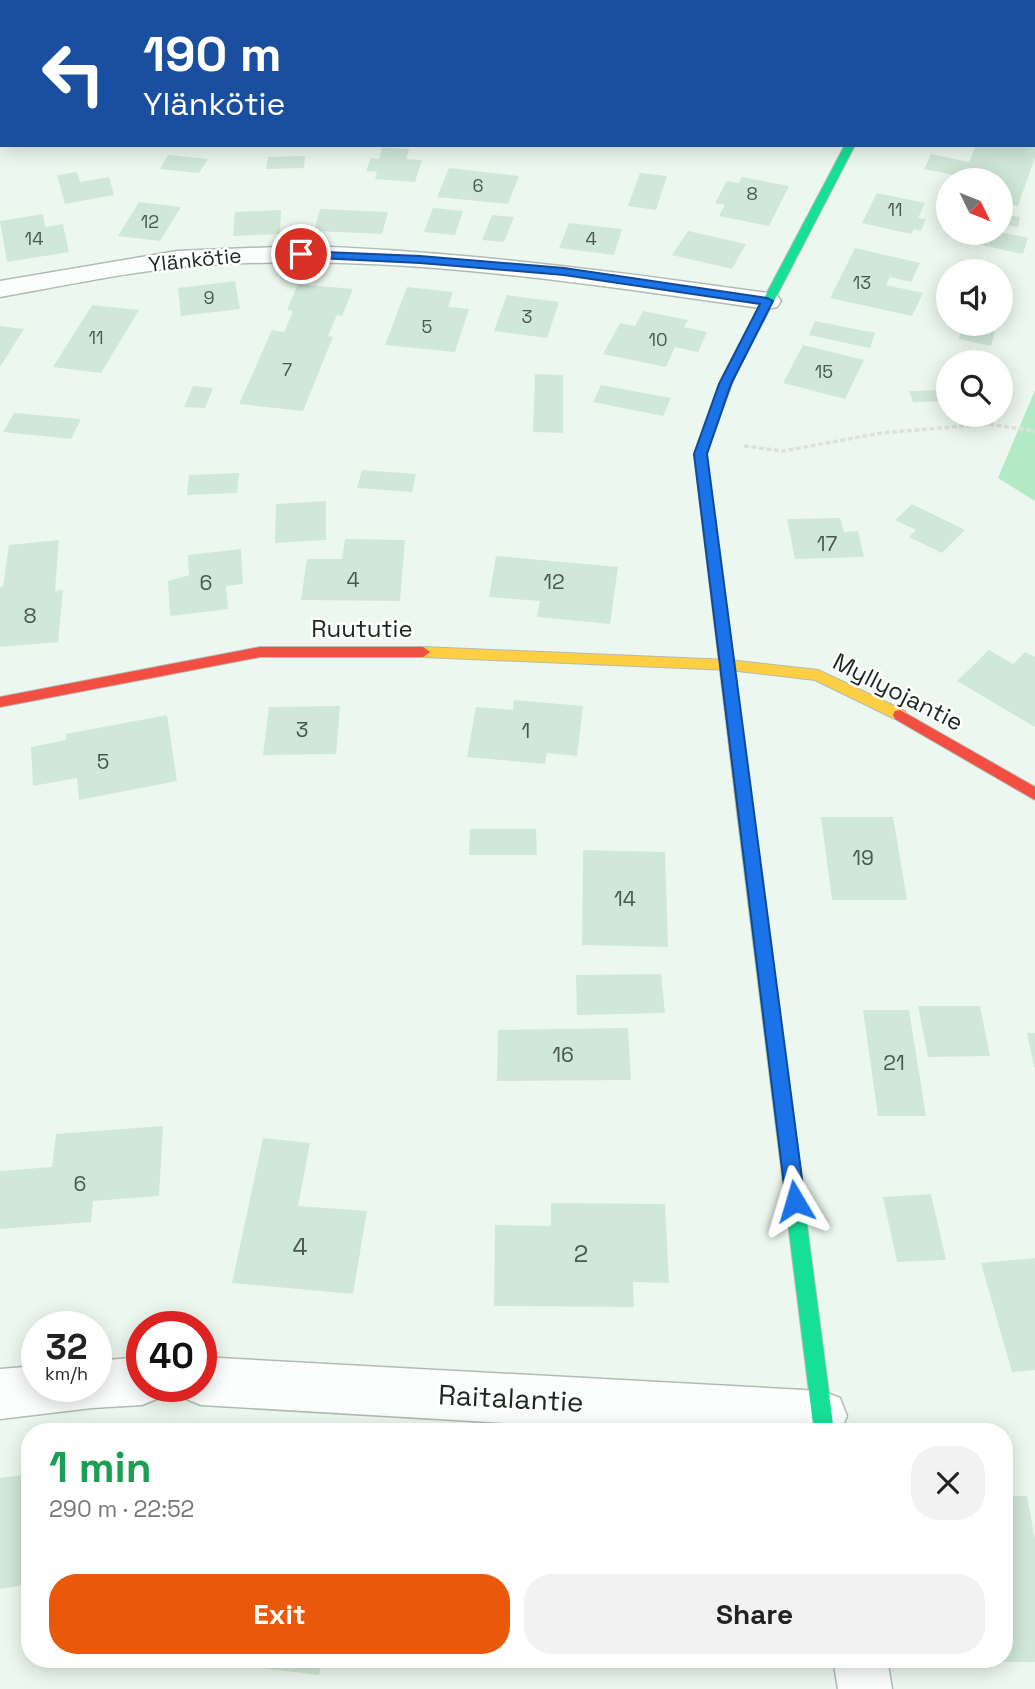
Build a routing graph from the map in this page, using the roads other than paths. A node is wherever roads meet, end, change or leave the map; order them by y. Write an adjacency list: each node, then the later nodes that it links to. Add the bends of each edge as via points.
1 (849, 147): 3 (street)
2 (0, 289): 3 (street, Ylänkötie, via 232,255 324,254 564,272)
3 (767, 301): 4 (street, via 725,384 701,454)
4 (729, 665): 5 (street, Ruututie, via 400,651 260,652); 6 (street, Myllyojantie, via 818,675 889,709); 11 (street)
5 (0, 702)
6 (1035, 794)
7 (217, 1382): 10 (street, Raitalantie)
8 (21, 1392): 9 (street)
9 (0, 1394)
10 (809, 1423)
11 (823, 1423)
12 (862, 1668): 13 (street)
13 (865, 1689)

